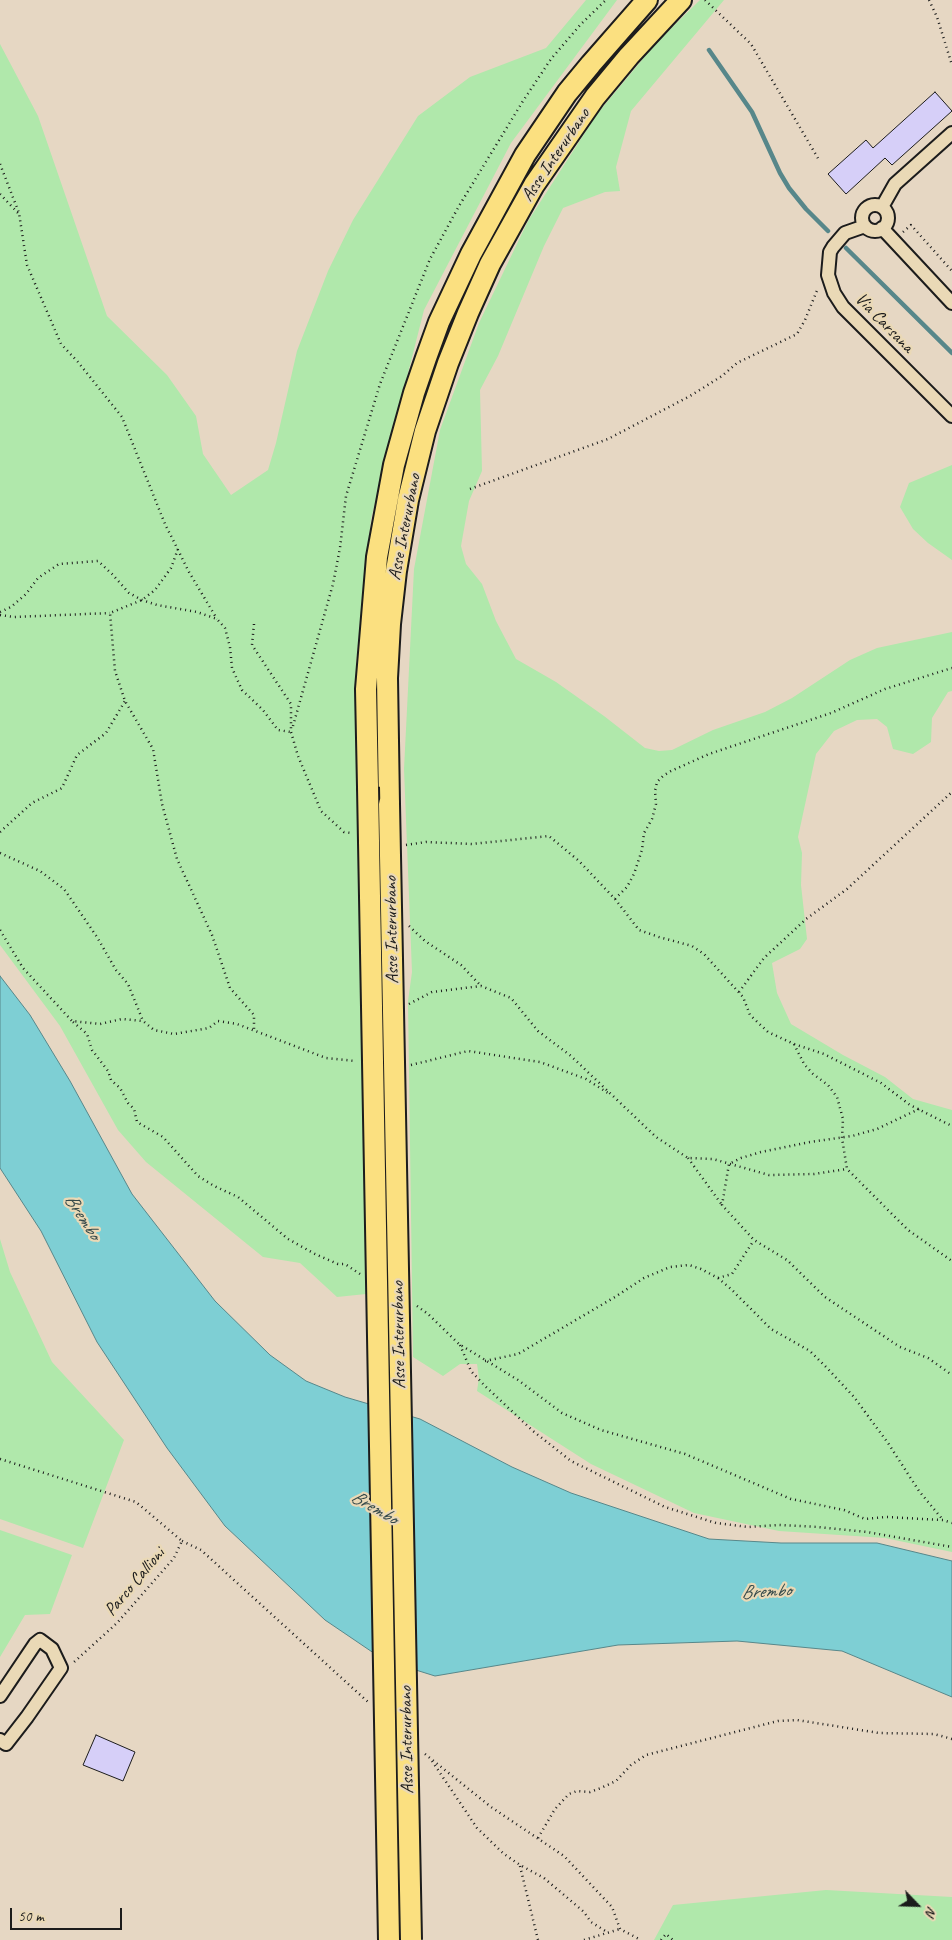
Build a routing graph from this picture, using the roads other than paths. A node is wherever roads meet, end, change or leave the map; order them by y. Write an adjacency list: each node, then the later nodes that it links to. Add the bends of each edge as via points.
1 (646, 0): 11 (highway, Asse Interurbano, bridge, via 567,93 525,155 471,254 439,322 414,393 394,465 377,557 366,689)
2 (682, 0): 12 (highway, Asse Interurbano, bridge, via 595,97 534,185 490,264 464,321 425,431 408,500 396,571 388,669 389,804)
3 (952, 134): 4 (street, via 895,184)
4 (882, 207): 5 (street, via 870,206 864,210); 6 (street, via 888,218)
5 (865, 226): 6 (street, via 871,230); 8 (street, Via Carsana, via 849,230 833,247 828,266 830,283 843,307)
6 (882, 228): 7 (street)
7 (952, 303)
8 (952, 416)
9 (0, 1696): 10 (street, via 35,1644 40,1640 52,1649 61,1668 28,1717)
10 (2, 1746)
11 (389, 1940)
12 (411, 1940)

